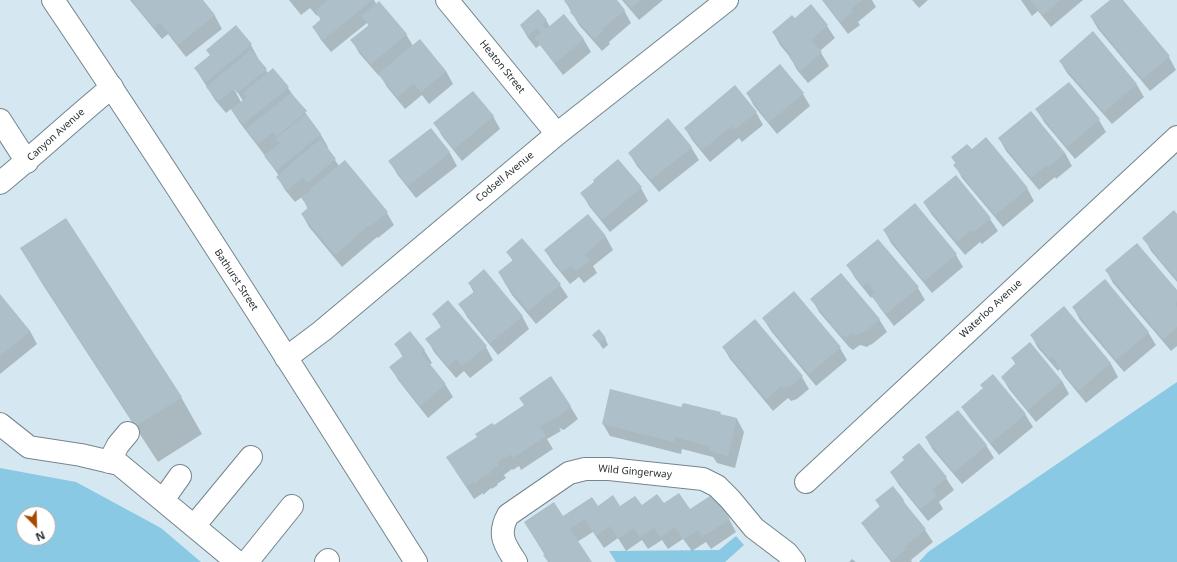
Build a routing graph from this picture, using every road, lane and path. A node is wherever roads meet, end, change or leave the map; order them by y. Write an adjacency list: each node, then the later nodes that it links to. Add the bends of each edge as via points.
1 (53, 0): 4 (street, Bathurst Street)
2 (446, 0): 6 (street, Heaton Street)
3 (727, 0): 6 (street, Codsell Avenue)
4 (112, 87): 8 (street, Canyon Avenue); 10 (street, Bathurst Street)
5 (0, 120): 8 (street)
6 (557, 134): 10 (street, Codsell Avenue, via 322,331)
7 (1177, 137): 16 (street, Waterloo Avenue)
8 (27, 162): 9 (street, Canyon Avenue)
9 (0, 183)
10 (286, 358): 22 (street, Bathurst Street)
11 (0, 424): 14 (street, via 29,447)
12 (128, 433): 14 (street)
13 (251, 457): 19 (street)
14 (109, 462): 17 (street, via 119,464)
15 (180, 476): 17 (street)
16 (806, 482)
17 (163, 500): 19 (street)
18 (292, 506): 21 (street)
19 (194, 526): 20 (street)
20 (237, 562)
21 (248, 562)
22 (416, 562)
23 (516, 562): 24 (street, Wild Gingerway, via 503,538 504,521 508,515 569,473 609,468 692,477 717,486 754,528 787,553)
24 (794, 562)

